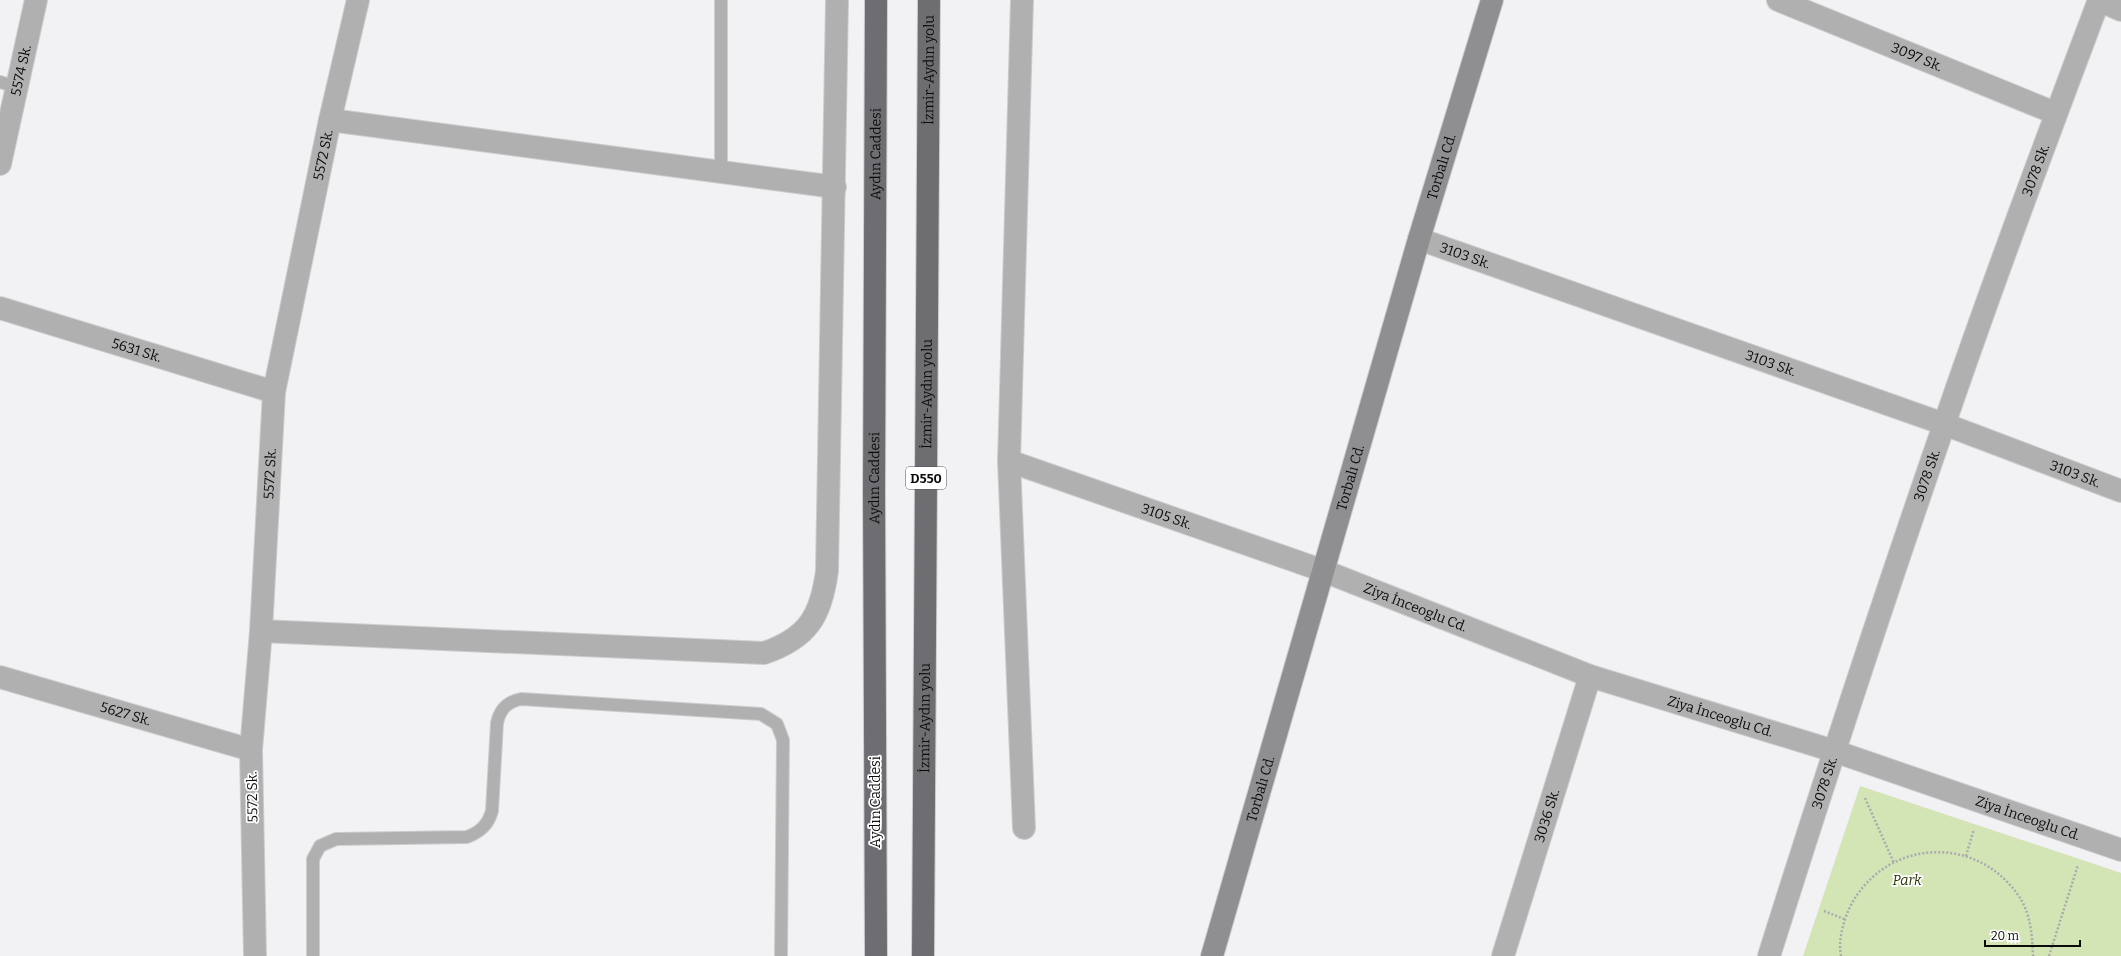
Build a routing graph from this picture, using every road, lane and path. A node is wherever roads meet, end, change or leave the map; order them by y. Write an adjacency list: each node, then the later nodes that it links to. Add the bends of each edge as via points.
1 (36, 0): 12 (street, 5574 Sk.)
2 (358, 0): 14 (street, 5572 Sk.)
3 (721, 0): 16 (lane)
4 (837, 0): 17 (street)
5 (876, 0): 42 (highway, Aydın Caddesi)
6 (929, 0): 43 (highway, İzmir-Aydın yolu / D550)
7 (1022, 0): 22 (street)
8 (1492, 0): 18 (main road, Torbalı Cd.)
9 (1778, 0): 13 (street, 3097 Sk.)
10 (2099, 0): 11 (street); 13 (street, 3078 Sk.)
11 (2121, 10)
12 (8, 85): 15 (street, 5574 Sk.)
13 (2055, 113): 21 (street, 3078 Sk.)
14 (330, 120): 16 (street); 20 (street, 5572 Sk.)
15 (0, 164)
16 (721, 171): 17 (street)
17 (835, 187): 25 (street, via 827,571 824,597 812,620 798,635 781,647 764,653)
18 (1419, 239): 21 (street, 3103 Sk.); 24 (main road, Torbalı Cd.)
19 (0, 308): 20 (street, 5631 Sk.)
20 (274, 392): 25 (street, 5572 Sk.)
21 (1944, 424): 23 (street, 3103 Sk.); 29 (street, 3078 Sk.)
22 (1009, 460): 24 (street, 3105 Sk.); 31 (street)
23 (2121, 491)
24 (1324, 571): 26 (street, Ziya İnceoglu Cd.); 44 (main road, Torbalı Cd.)
25 (261, 631): 28 (street, 5572 Sk.)
26 (1590, 676): 29 (street, Ziya İnceoglu Cd.); 45 (street, 3036 Sk.)
27 (0, 677): 28 (street, 5627 Sk.)
28 (251, 750): 39 (street, 5572 Sk.)
29 (1834, 751): 33 (street, Ziya İnceoglu Cd.); 46 (street, 3078 Sk.)
30 (1865, 798): 36 (path)
31 (1024, 828)
32 (1974, 829): 35 (path)
33 (2086, 839): 34 (street, Ziya İnceoglu Cd.); 49 (path)
34 (2121, 850)
35 (1966, 856): 36 (path, via 1936,851 1905,856); 48 (path, via 1996,871 2019,895 2031,926)
36 (1894, 863): 38 (path, via 1878,870 1857,893)
37 (1824, 911): 38 (path)
38 (1844, 919): 47 (path)
39 (255, 956)
40 (313, 956): 41 (lane, via 313,859 320,846 336,839 467,837 476,834 489,820 492,811 499,713 512,701 521,698 762,714 777,724 783,740)
41 (781, 956)
42 (876, 956)
43 (924, 956)
44 (1212, 956)
45 (1503, 956)
46 (1769, 956)
47 (1841, 956)
48 (2033, 956)
49 (2049, 956)

